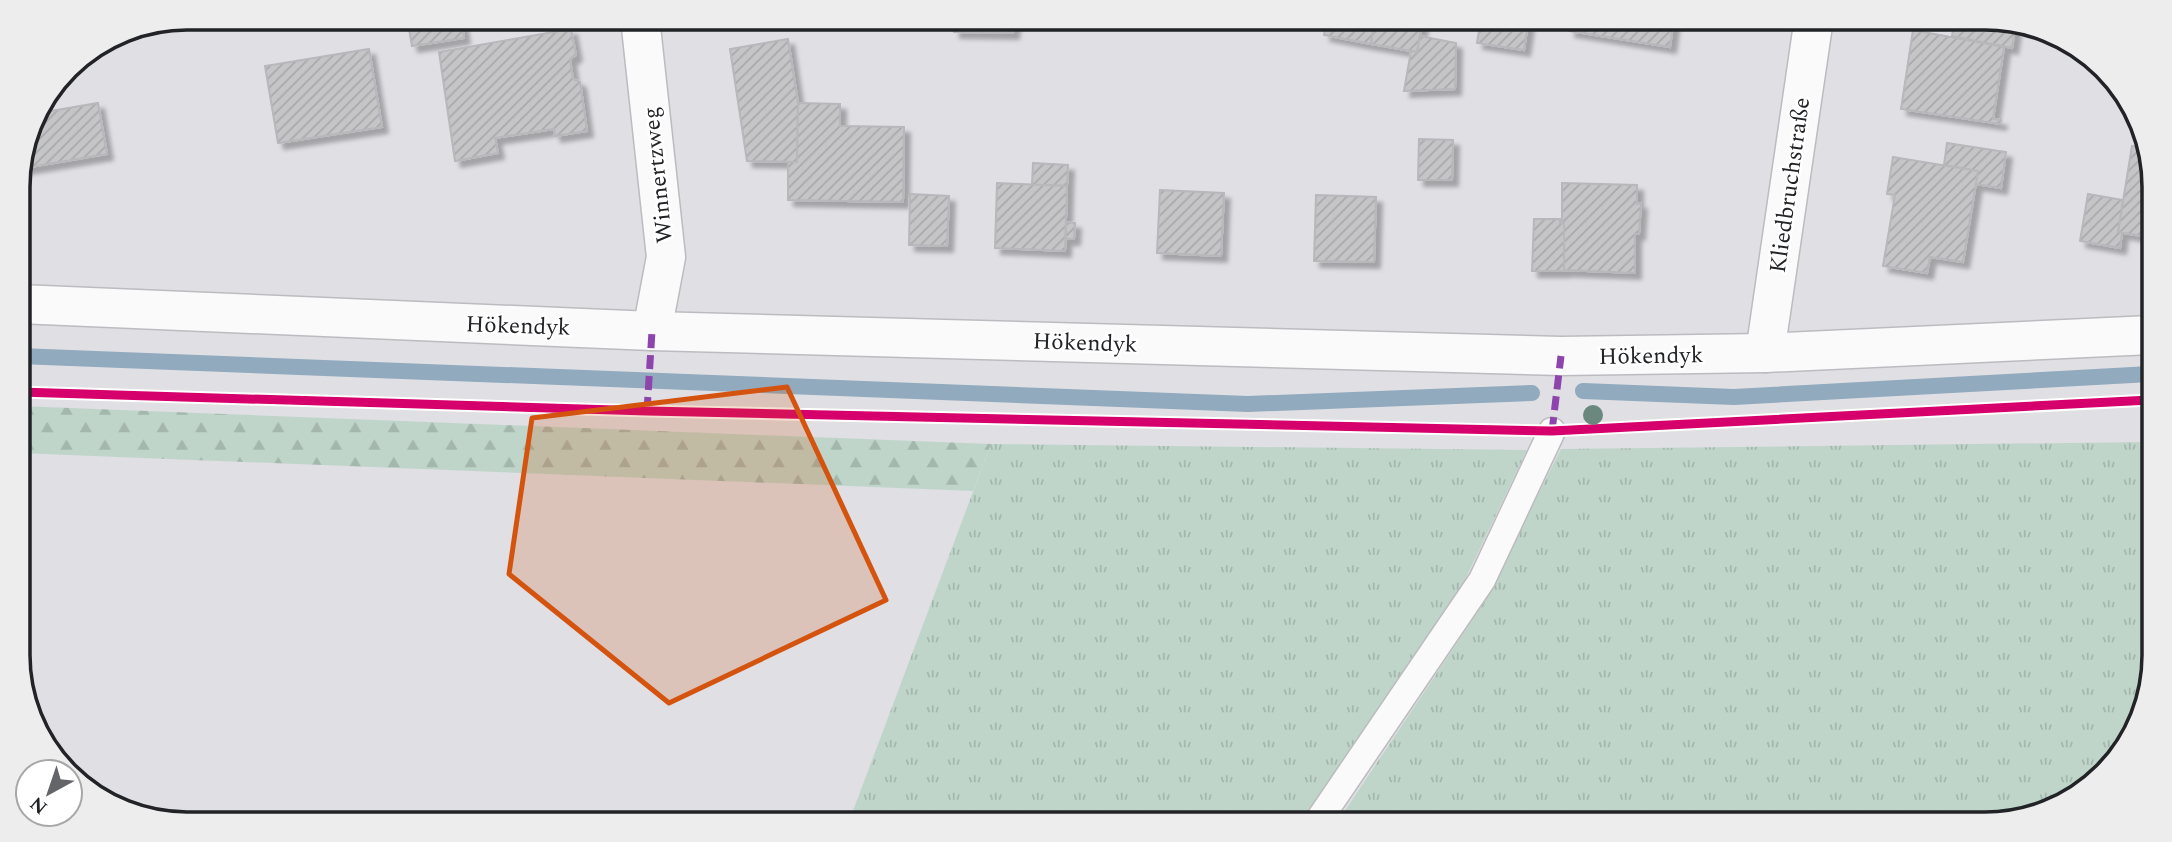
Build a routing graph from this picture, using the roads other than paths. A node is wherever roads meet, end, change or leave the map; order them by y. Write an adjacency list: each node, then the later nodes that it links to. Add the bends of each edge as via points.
1 (641, 30): 4 (street, Winnertzweg, via 666,257)
2 (1812, 30): 6 (street, Kliedbruchstraße)
3 (30, 304): 4 (street, Hökendyk)
4 (652, 331): 6 (street, Hökendyk, via 1561,356)
5 (2142, 335): 6 (street, Hökendyk)
6 (1765, 353)
7 (1552, 431): 8 (lane, via 1482,580)
8 (1325, 812)

